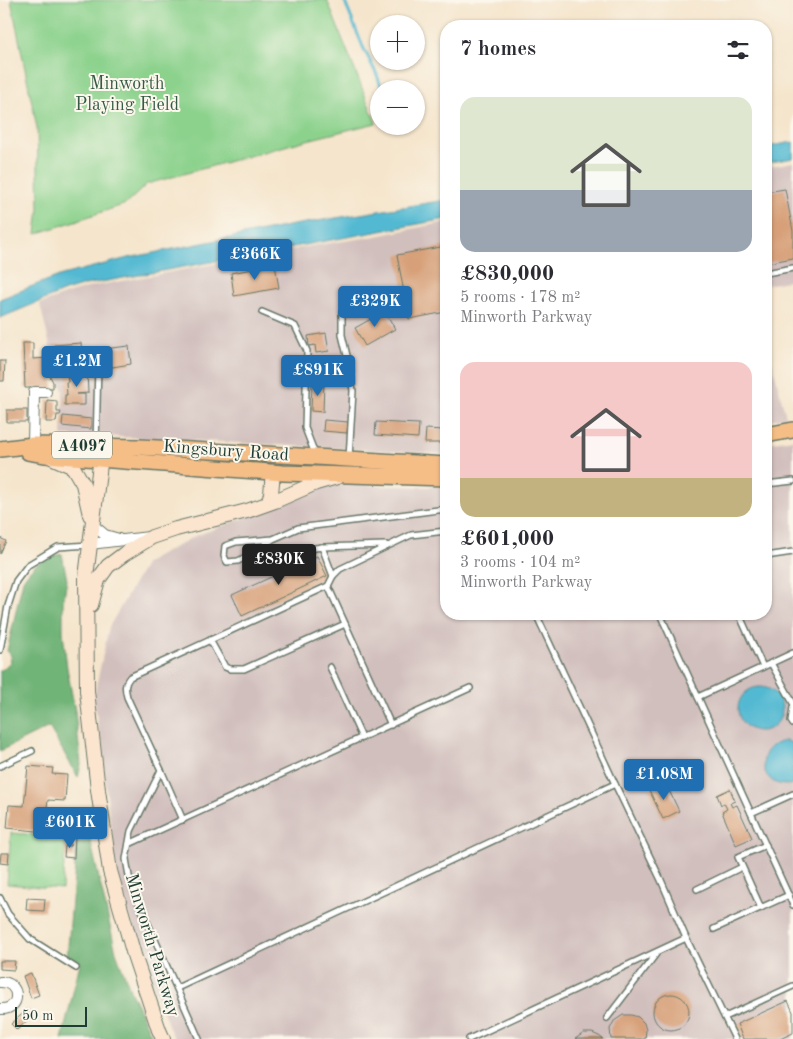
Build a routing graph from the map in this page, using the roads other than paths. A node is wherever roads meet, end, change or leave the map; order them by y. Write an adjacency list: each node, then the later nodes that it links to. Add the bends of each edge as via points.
1 (793, 268): 2 (lane)
2 (772, 272)
3 (375, 300): 15 (lane, via 342,312 342,335 353,391)
4 (262, 312): 14 (lane, via 296,326 307,351 304,428)
5 (94, 354): 12 (lane, via 98,364)
6 (46, 392): 9 (street, via 34,392)
7 (793, 430): 8 (main road)
8 (772, 434)
9 (33, 445): 11 (main road, Kingsbury Road / A4097); 12 (main road, Kingsbury Road / A4097)
10 (160, 448): 12 (main road, Kingsbury Road / A4097); 14 (main road, Kingsbury Road / A4097); 17 (main road, via 189,458 260,462)
11 (2, 449): 13 (main road, Kingsbury Road / A4097)
12 (99, 450): 13 (main road, Kingsbury Road / A4097); 17 (main road, Kingsbury Road / A4097); 26 (street, Minworth Parkway)
13 (46, 455): 26 (street, Minworth Parkway, via 73,467 83,484)
14 (316, 457): 15 (main road, Kingsbury Road / A4097); 18 (main road); 20 (main road, via 318,466)
15 (349, 459): 16 (main road, Kingsbury Road / A4097)
16 (440, 465)
17 (273, 472): 18 (main road, Kingsbury Road / A4097); 24 (street)
18 (296, 474): 19 (main road, Kingsbury Road / A4097)
19 (341, 476): 21 (main road, Kingsbury Road / A4097); 24 (street, Minworth Parkway)
20 (440, 476)
21 (440, 477)
22 (793, 481): 23 (lane)
23 (772, 483)
24 (268, 503): 28 (street, Minworth Parkway)
25 (440, 510): 29 (lane, via 298,528)
26 (92, 524): 30 (street, via 105,535); 31 (street, Minworth Parkway)
27 (440, 533): 32 (lane, via 411,535)
28 (152, 537): 30 (street); 42 (street, Minworth Parkway, via 108,566 98,580)
29 (273, 539): 29 (lane, via 238,561 227,562 224,556 225,546 236,542)
30 (123, 540): 31 (street)
31 (90, 544): 42 (street, Minworth Parkway); 45 (lane, via 58,547 28,565 16,581)
32 (390, 545): 33 (lane); 37 (lane, via 340,569)
33 (322, 547): 36 (lane); 37 (lane)
34 (793, 552): 35 (lane)
35 (772, 555)
36 (288, 559)
37 (333, 576): 38 (lane)
38 (328, 586): 43 (lane); 44 (lane)
39 (539, 620): 60 (lane)
40 (664, 620): 51 (lane)
41 (742, 620): 49 (lane)
42 (86, 623): 82 (street, Minworth Parkway, via 86,692 110,871)
43 (345, 624): 44 (lane, via 244,669 225,667); 55 (lane)
44 (210, 640): 59 (lane, via 126,681 127,697)
45 (0, 650)
46 (793, 653): 47 (lane)
47 (772, 663): 49 (lane); 52 (lane)
48 (330, 667): 56 (lane)
49 (763, 667): 51 (lane)
50 (470, 688): 55 (lane)
51 (698, 697): 62 (lane)
52 (793, 703)
53 (793, 707): 54 (lane)
54 (793, 724)
55 (391, 725): 56 (lane)
56 (362, 738): 63 (lane)
57 (32, 751): 58 (lane)
58 (0, 766)
59 (161, 770): 63 (lane); 64 (lane, via 131,831)
60 (615, 784): 73 (lane); 78 (lane)
61 (793, 794): 62 (lane)
62 (751, 813): 65 (lane)
63 (183, 820): 64 (lane)
64 (130, 844): 78 (lane, via 126,859 136,899)
65 (766, 845): 66 (lane, via 738,857); 68 (lane)
66 (742, 867): 67 (lane); 71 (lane)
67 (696, 889)
68 (789, 895): 70 (lane); 71 (lane)
69 (0, 898): 75 (lane, via 8,914 30,938)
70 (793, 905)
71 (761, 908): 72 (lane)
72 (714, 929)
73 (686, 938): 74 (lane); 80 (lane)
74 (658, 951): 81 (lane); 84 (lane)
75 (76, 968)
76 (0, 982): 79 (street, via 10,984 16,993 14,1004 6,1010)
77 (793, 986): 80 (lane)
78 (177, 988): 83 (lane)
79 (0, 1009)
80 (725, 1017): 85 (lane)
81 (607, 1018)
82 (163, 1039)
83 (199, 1039)
84 (469, 1039)
85 (735, 1039)

